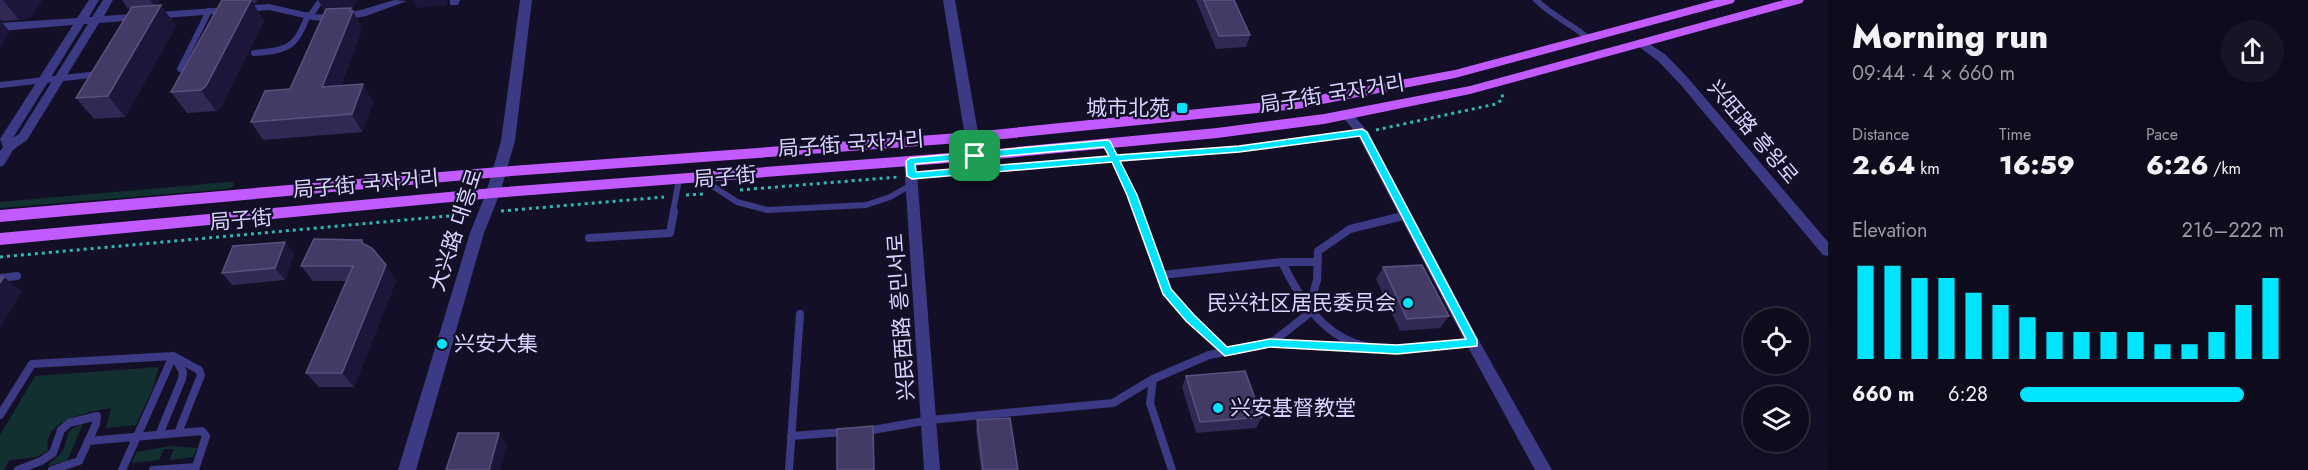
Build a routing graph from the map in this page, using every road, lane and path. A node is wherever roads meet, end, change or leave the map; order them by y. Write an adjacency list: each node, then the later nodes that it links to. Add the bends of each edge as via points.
1 (94, 0): 14 (street)
2 (108, 0): 13 (street)
3 (321, 0): 12 (lane)
4 (526, 0): 33 (street, 大兴路 대흥로, via 508,141)
5 (949, 0): 27 (street)
6 (1536, 0): 16 (lane, via 1551,15)
7 (1729, 0): 16 (main road, 局子街 국자거리)
8 (1798, 0): 17 (main road, 局子街 국자거리)
9 (403, 1): 12 (street, via 352,17)
10 (268, 4): 11 (street); 12 (street)
11 (209, 11): 13 (street); 19 (lane)
12 (309, 16): 18 (lane, via 288,50)
13 (96, 19): 14 (street); 21 (street)
14 (81, 20): 15 (street); 22 (street)
15 (0, 27)
16 (1588, 38): 27 (main road, 局子街 국자거리, via 1455,74 1297,104)
17 (1642, 43): 23 (main road, 局子街 국자거리); 45 (street, 兴旺路 흥왕로, via 1684,81)
18 (254, 53)
19 (180, 69)
20 (112, 73): 21 (lane)
21 (60, 78): 22 (lane); 29 (street, via 24,137)
22 (43, 80): 24 (lane); 29 (street, via 6,139)
23 (1499, 82): 25 (main road, 局子街 국자거리); 26 (path, 局子街, via 1503,99 1496,104)
24 (0, 85)
25 (1347, 115): 26 (street); 28 (main road, 局子街 국자거리)
26 (1362, 132): 31 (path, 局子街, via 1239,149); 41 (street)
27 (973, 137): 30 (street); 33 (main road, 局子街 국자거리)
28 (1107, 143): 30 (main road, 局子街 국자거리); 31 (lane)
29 (9, 147): 32 (street)
30 (975, 156): 34 (main road, 局子街 국자거리)
31 (1114, 158): 34 (path, 局子街); 49 (lane)
32 (0, 162)
33 (499, 172): 38 (street, 大兴路 대흥로); 42 (main road, 局子街 국자거리)
34 (911, 174): 35 (main road, 局子街 국자거리); 37 (path, 局子街); 37 (lane, via 883,200 866,205 767,210 737,202); 61 (street, 兴民西路 흥민서로)
35 (699, 177): 36 (main road, 局子街 국자거리); 37 (lane)
36 (679, 179): 38 (main road, 局子街 국자거리); 39 (lane)
37 (722, 192): 39 (path, 局子街)
38 (493, 193): 40 (street, 大兴路 대흥로); 44 (main road, 局子街 국자거리)
39 (676, 196): 40 (path, 局子街); 43 (lane, via 670,233)
40 (485, 212): 46 (path, 局子街); 74 (street, 大兴路 대흥로)
41 (1407, 215): 48 (lane, via 1350,229 1318,251); 55 (street)
42 (0, 216)
43 (590, 238)
44 (0, 239)
45 (1828, 251)
46 (0, 257)
47 (1282, 262): 48 (lane); 49 (lane); 52 (lane)
48 (1318, 262): 52 (lane)
49 (1162, 275): 57 (lane, via 1166,291)
50 (17, 276): 51 (lane)
51 (0, 278)
52 (1309, 308): 54 (lane, via 1307,315); 56 (lane, via 1339,336)
53 (800, 314): 66 (lane)
54 (1270, 343): 56 (lane); 57 (lane)
55 (1473, 343): 56 (lane, via 1397,350); 78 (street)
56 (1366, 348)
57 (1225, 352): 59 (lane)
58 (173, 356): 60 (lane, via 32,364); 64 (lane, via 199,370 201,375); 65 (lane, via 183,372 182,379); 67 (lane)
59 (1153, 379): 61 (lane, via 1113,403); 77 (lane, via 1150,403)
60 (0, 415)
61 (930, 420): 62 (lane); 76 (street, 兴民西路 흥민서로)
62 (860, 431)
63 (848, 432): 66 (lane)
64 (178, 433): 65 (lane); 69 (lane, via 202,431 206,436)
65 (159, 435): 67 (lane)
66 (791, 436): 75 (lane)
67 (137, 437): 68 (lane); 72 (lane)
68 (88, 441): 70 (lane, via 97,416 74,421 63,429 51,456); 71 (lane, via 79,461)
69 (195, 468): 73 (lane)
70 (18, 470)
71 (52, 470)
72 (122, 470)
73 (153, 470)
74 (407, 470)
75 (789, 470)
76 (932, 470)
77 (1172, 470)
78 (1544, 470)

